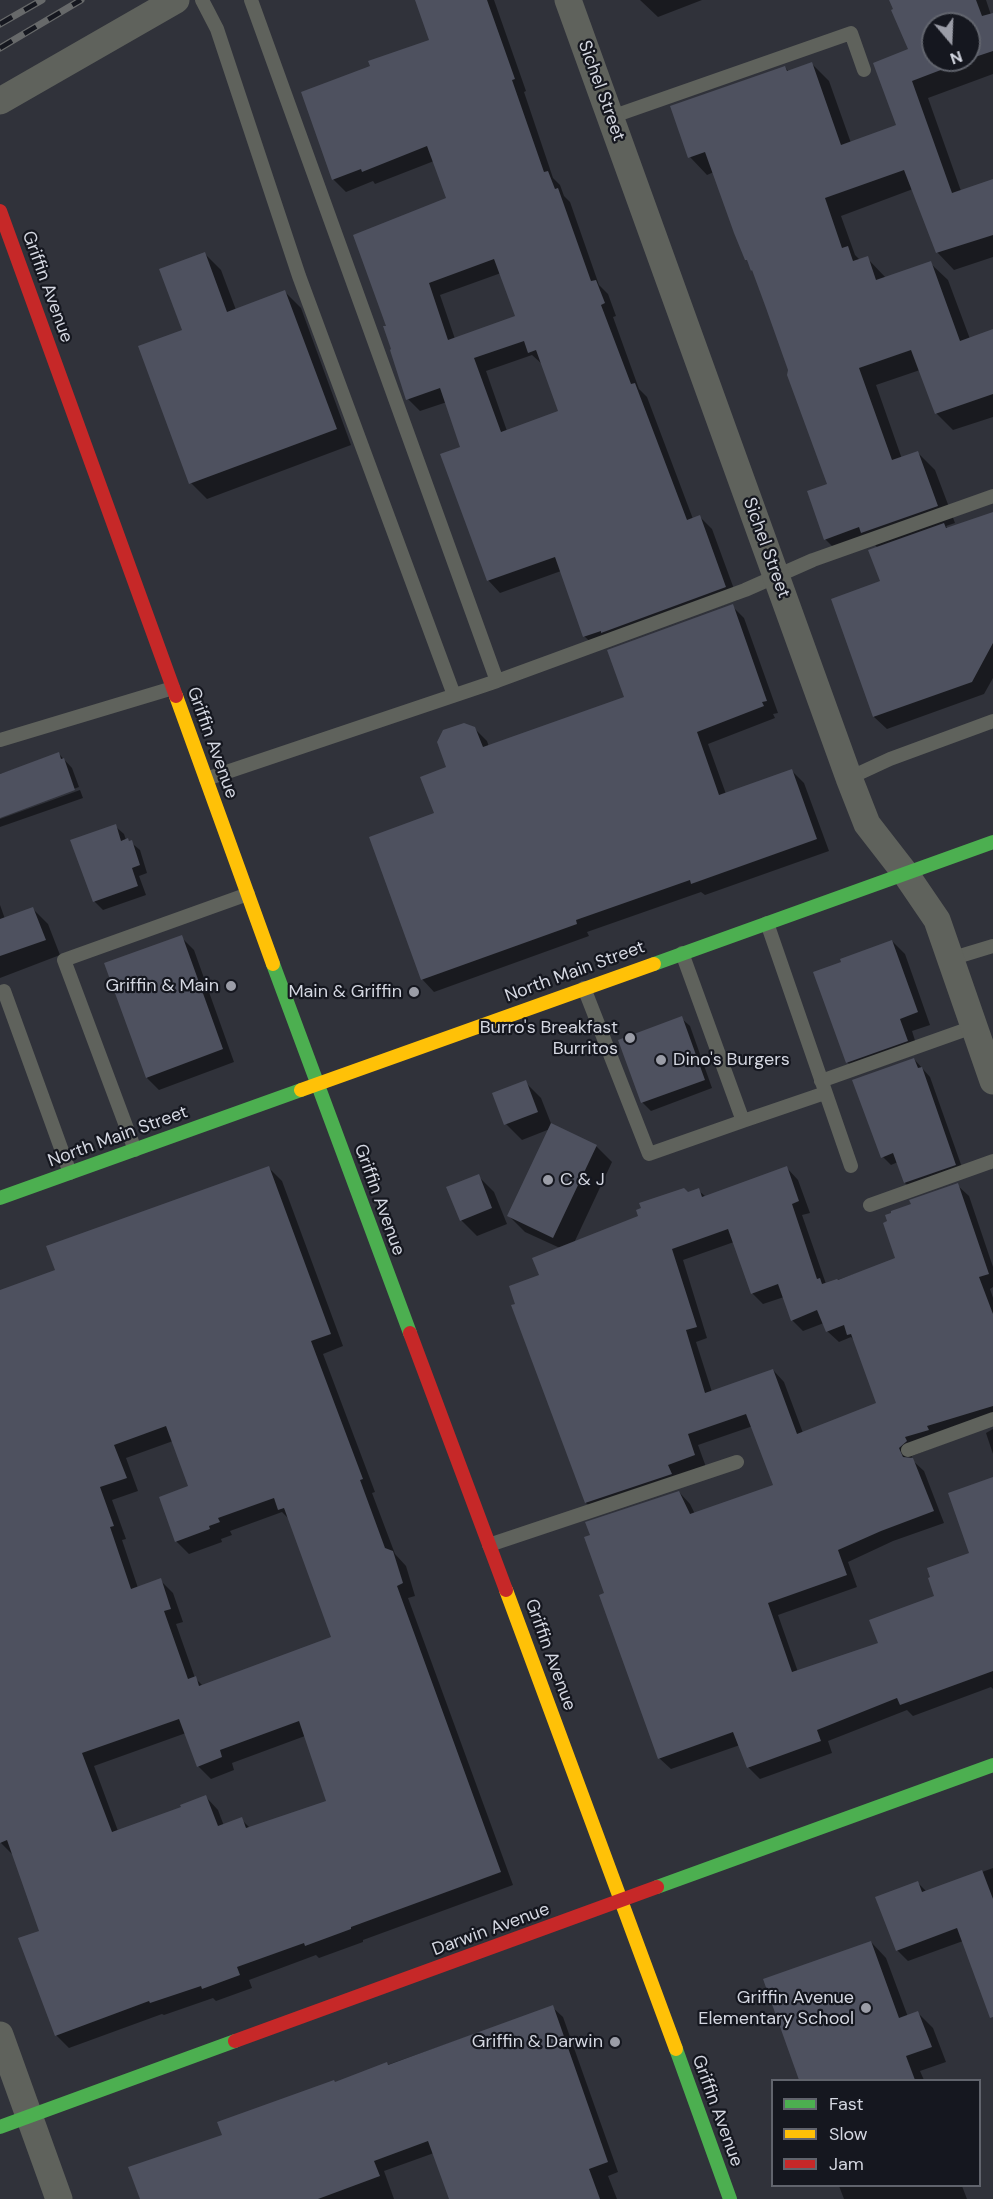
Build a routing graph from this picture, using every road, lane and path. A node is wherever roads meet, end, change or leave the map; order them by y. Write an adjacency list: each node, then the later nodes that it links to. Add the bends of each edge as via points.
1 (176, 0): 6 (street)
2 (202, 0): 13 (lane, via 217,29 298,276)
3 (251, 0): 11 (lane)
4 (568, 0): 7 (street, Sichel Street)
5 (864, 70): 7 (lane, via 851,33)
6 (0, 101)
7 (611, 117): 10 (street, Sichel Street)
8 (0, 211): 12 (main road, Griffin Avenue)
9 (993, 496): 10 (lane)
10 (776, 577): 11 (lane); 17 (street, Sichel Street)
11 (497, 681): 13 (lane)
12 (173, 688): 15 (lane); 16 (main road, Griffin Avenue)
13 (454, 695): 16 (lane)
14 (993, 721): 17 (lane)
15 (0, 740)
16 (206, 778): 20 (main road, Griffin Avenue)
17 (849, 778): 19 (street, Sichel Street, via 867,824)
18 (993, 842): 19 (main road, North Main Street)
19 (905, 873): 21 (main road, North Main Street); 24 (street, Sichel Street, via 937,920)
20 (248, 894): 29 (main road, Griffin Avenue); 32 (lane, via 64,960)
21 (766, 923): 23 (main road, North Main Street); 30 (lane)
22 (993, 946): 24 (lane)
23 (682, 953): 25 (main road, North Main Street); 31 (lane)
24 (950, 959): 27 (street, Sichel Street)
25 (584, 988): 29 (main road, North Main Street); 31 (lane, via 649,1154)
26 (4, 991): 35 (lane)
27 (973, 1027): 28 (street, Sichel Street); 30 (lane)
28 (993, 1081)
29 (317, 1084): 32 (main road, North Main Street); 41 (main road, Griffin Avenue)
30 (823, 1087): 31 (lane); 34 (lane)
31 (743, 1121)
32 (135, 1149): 35 (main road, North Main Street)
33 (993, 1161): 37 (lane)
34 (851, 1166)
35 (69, 1173): 36 (main road, North Main Street)
36 (0, 1198)
37 (870, 1205)
38 (993, 1419): 39 (lane)
39 (908, 1450)
40 (737, 1462): 41 (lane)
41 (489, 1545): 43 (main road, Griffin Avenue)
42 (993, 1765): 43 (main road, Darwin Avenue)
43 (622, 1901): 45 (main road, Darwin Avenue); 48 (main road, Griffin Avenue)
44 (0, 2035): 45 (street)
45 (29, 2116): 46 (main road, Darwin Avenue); 47 (street)
46 (0, 2127)
47 (59, 2199)
48 (730, 2199)

